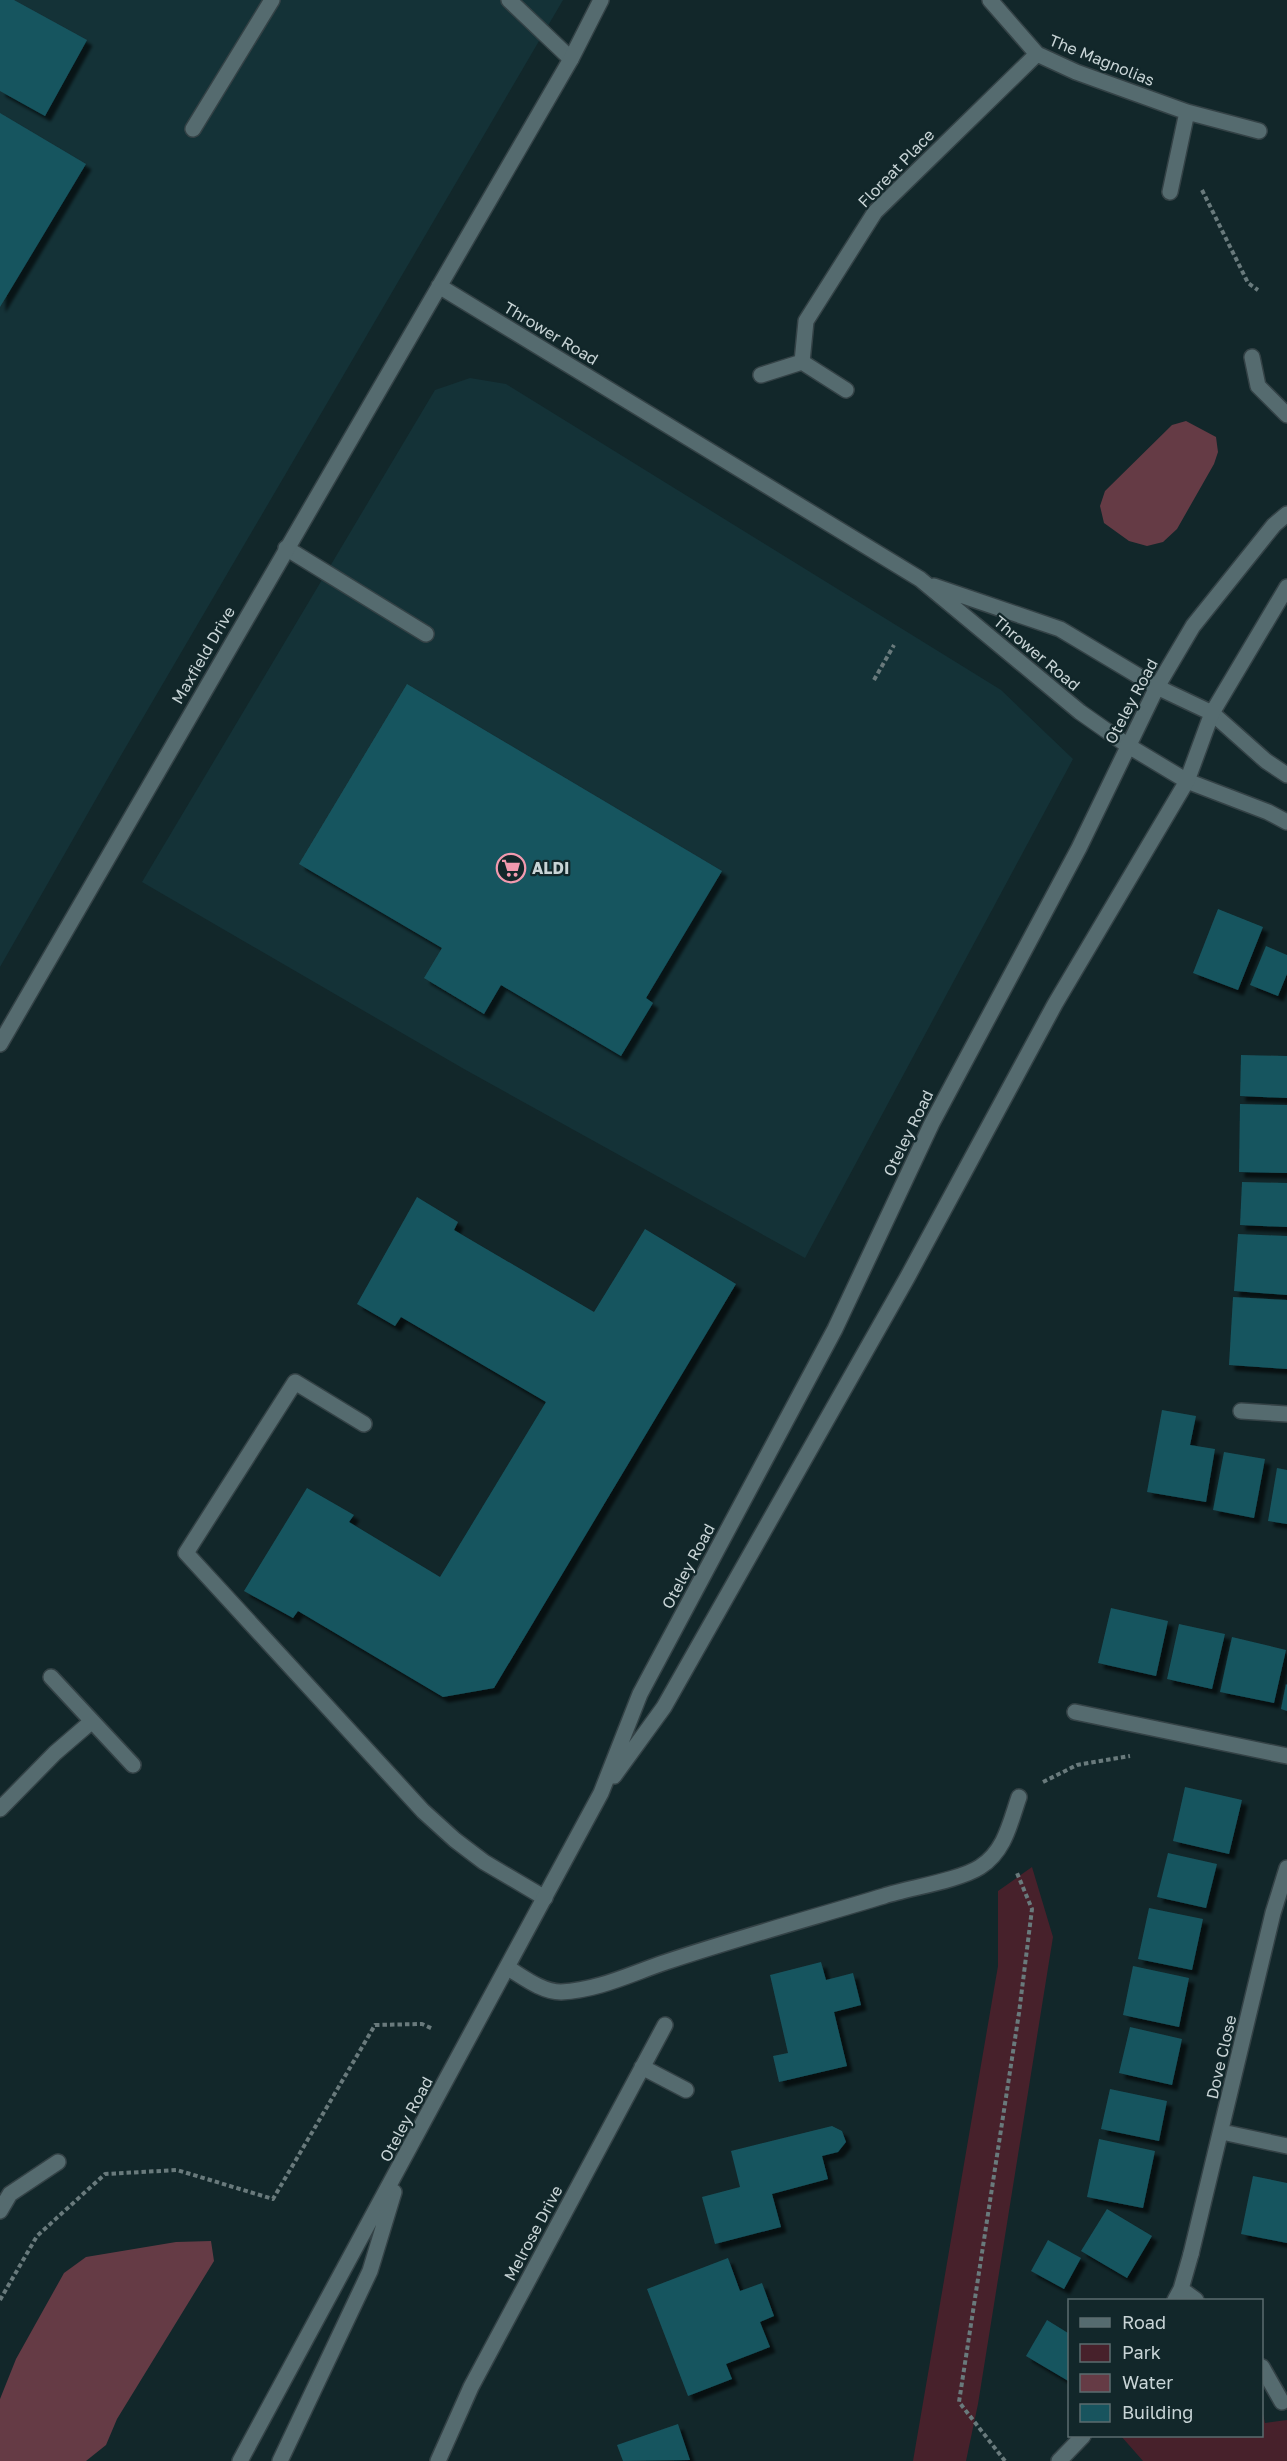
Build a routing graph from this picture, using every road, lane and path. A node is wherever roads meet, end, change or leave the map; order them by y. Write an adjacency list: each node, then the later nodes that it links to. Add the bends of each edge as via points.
1 (272, 0): 8 (street)
2 (508, 0): 6 (street)
3 (601, 0): 6 (street)
4 (990, 0): 5 (street, The Magnolias)
5 (1037, 54): 7 (street, The Magnolias); 14 (street, Floreat Place, via 875,212 806,321)
6 (571, 59): 11 (street)
7 (1187, 112): 9 (street, The Magnolias); 10 (street)
8 (193, 129)
9 (1259, 131)
10 (1172, 184): 12 (path, via 1201,187 1248,283)
11 (439, 286): 19 (street, Maxfield Drive); 20 (street, Thrower Road)
12 (1258, 290)
13 (1252, 357): 17 (street, via 1258,386)
14 (802, 362): 15 (street); 16 (street)
15 (760, 375)
16 (846, 390)
17 (1287, 415)
18 (1287, 514): 25 (street, Oteley Road, via 1193,626)
19 (286, 548): 22 (street); 31 (street, Maxfield Drive)
20 (926, 583): 25 (street, Thrower Road, via 1060,629); 27 (street, Thrower Road, via 1080,712)
21 (1287, 587): 26 (street, Oteley Road)
22 (426, 634)
23 (894, 645): 24 (path)
24 (874, 680)
25 (1157, 687): 26 (street, Thrower Road); 27 (street, Oteley Road)
26 (1212, 713): 28 (street, Thrower Road); 29 (street, Oteley Road)
27 (1127, 745): 29 (street, Thrower Road); 41 (street, Oteley Road, via 1079,848 932,1123 835,1329 640,1694)
28 (1287, 775)
29 (1187, 781): 30 (street, Thrower Road); 41 (street, Oteley Road, via 1055,1005 907,1278 664,1707)
30 (1287, 822)
31 (0, 1044)
32 (1241, 1411): 33 (street)
33 (1287, 1414)
34 (364, 1424): 46 (street, via 296,1382 186,1552 423,1811 484,1862)
35 (51, 1677): 37 (street)
36 (1075, 1712): 38 (street)
37 (91, 1722): 39 (street); 43 (street)
38 (1287, 1756)
39 (133, 1765)
40 (1077, 1765): 42 (path)
41 (602, 1793): 46 (street, Oteley Road)
42 (1019, 1797): 44 (street)
43 (0, 1809)
44 (1004, 1842): 47 (street, via 979,1868 962,1875 583,1990 544,1989); 66 (path, via 1032,1909 958,2402)
45 (1287, 1868): 52 (street, Dove Close)
46 (545, 1898): 47 (street, Oteley Road)
47 (507, 1968): 54 (street, Oteley Road)
48 (665, 2025): 50 (street, Melrose Drive)
49 (433, 2030): 59 (path, via 422,2024 375,2025 273,2199 177,2170 105,2174 37,2236)
50 (642, 2067): 51 (street); 65 (street, Melrose Drive, via 471,2387)
51 (686, 2090)
52 (1222, 2132): 53 (street); 58 (street, Dove Close)
53 (1287, 2146)
54 (404, 2160): 63 (street, Oteley Road); 64 (street, via 370,2271)
55 (58, 2162): 56 (street)
56 (5, 2191): 57 (street)
57 (0, 2211)
58 (1178, 2295)
59 (0, 2300)
60 (1263, 2369): 61 (street)
61 (1282, 2402)
62 (1082, 2437): 67 (street)
63 (240, 2461)
64 (280, 2461)
65 (438, 2461)
66 (1005, 2461)
67 (1059, 2461)

